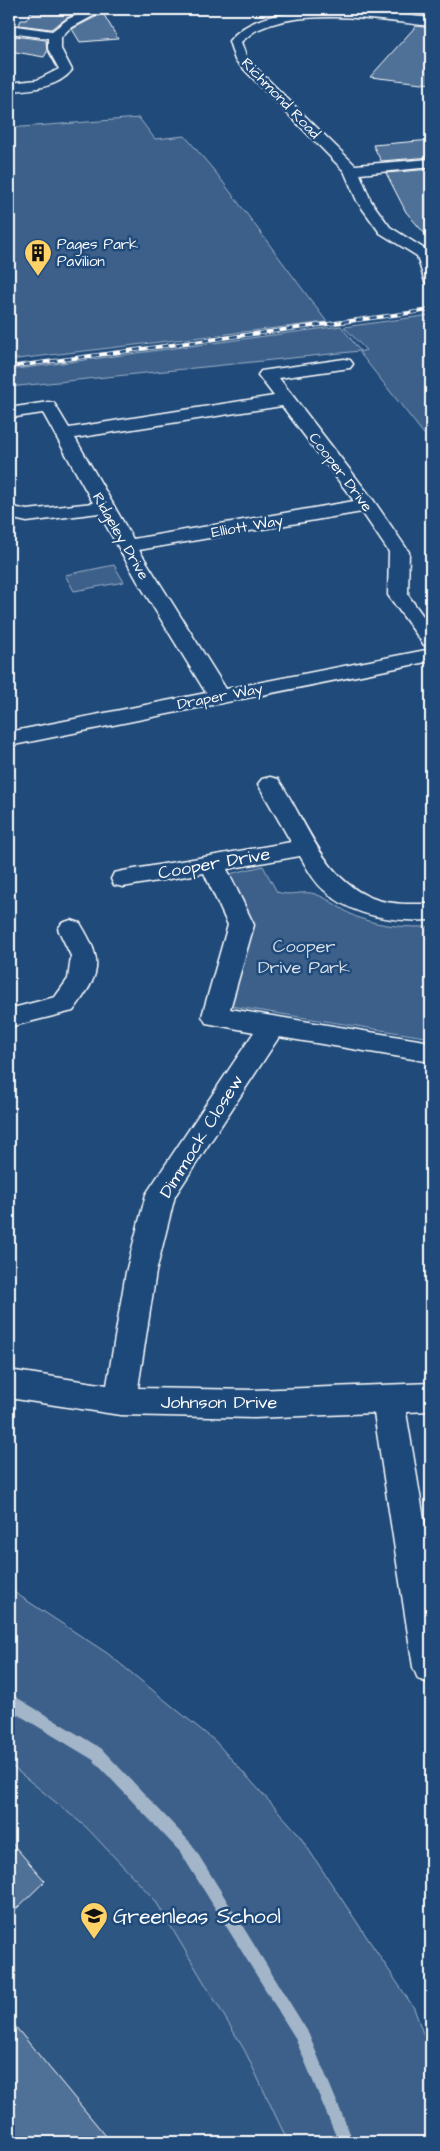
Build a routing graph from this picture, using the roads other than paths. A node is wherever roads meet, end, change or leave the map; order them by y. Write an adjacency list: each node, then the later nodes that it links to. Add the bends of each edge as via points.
1 (100, 9): 4 (street, via 62,27)
2 (431, 22): 7 (street, Richmond Road, via 337,11 301,13 266,19 243,30 235,41 241,60)
3 (9, 29): 4 (street)
4 (54, 35): 5 (street, via 52,44 66,70 54,80)
5 (9, 87)
6 (431, 163): 7 (street)
7 (351, 170): 8 (street, Richmond Road, via 364,201 385,230)
8 (428, 253): 9 (street, Richmond Road)
9 (431, 279)
10 (344, 364): 11 (street, Cooper Drive, via 267,375)
11 (286, 400): 13 (street); 14 (street, Cooper Drive)
12 (9, 413): 13 (street, Ridgeley Drive, via 48,407)
13 (65, 434): 15 (street, Ridgeley Drive)
14 (367, 505): 17 (street, Elliott Way); 18 (street, Cooper Drive, via 399,552 398,595)
15 (104, 507): 16 (street, via 27,516); 17 (street, Ridgeley Drive)
16 (9, 512)
17 (127, 546): 20 (street, Ridgeley Drive)
18 (431, 641)
19 (431, 655): 20 (street, Draper Way)
20 (219, 696): 21 (street, Draper Way)
21 (9, 739)
22 (270, 784): 23 (street)
23 (306, 847): 24 (street, Cooper Drive); 26 (street, via 332,884 356,901 377,910)
24 (212, 864): 25 (street, Cooper Drive); 29 (street, via 241,925 215,1016)
25 (123, 879)
26 (431, 912)
27 (71, 929): 28 (street, via 84,956 82,981 64,1004)
28 (9, 1018)
29 (272, 1026): 30 (street); 34 (street, Dimmock Closew, via 161,1194 141,1272)
30 (431, 1052)
31 (9, 1384): 34 (street, Johnson Drive)
32 (431, 1397): 33 (street, Johnson Drive)
33 (388, 1398): 34 (street, Johnson Drive, via 254,1404); 35 (street)
34 (120, 1401)
35 (431, 1667)

